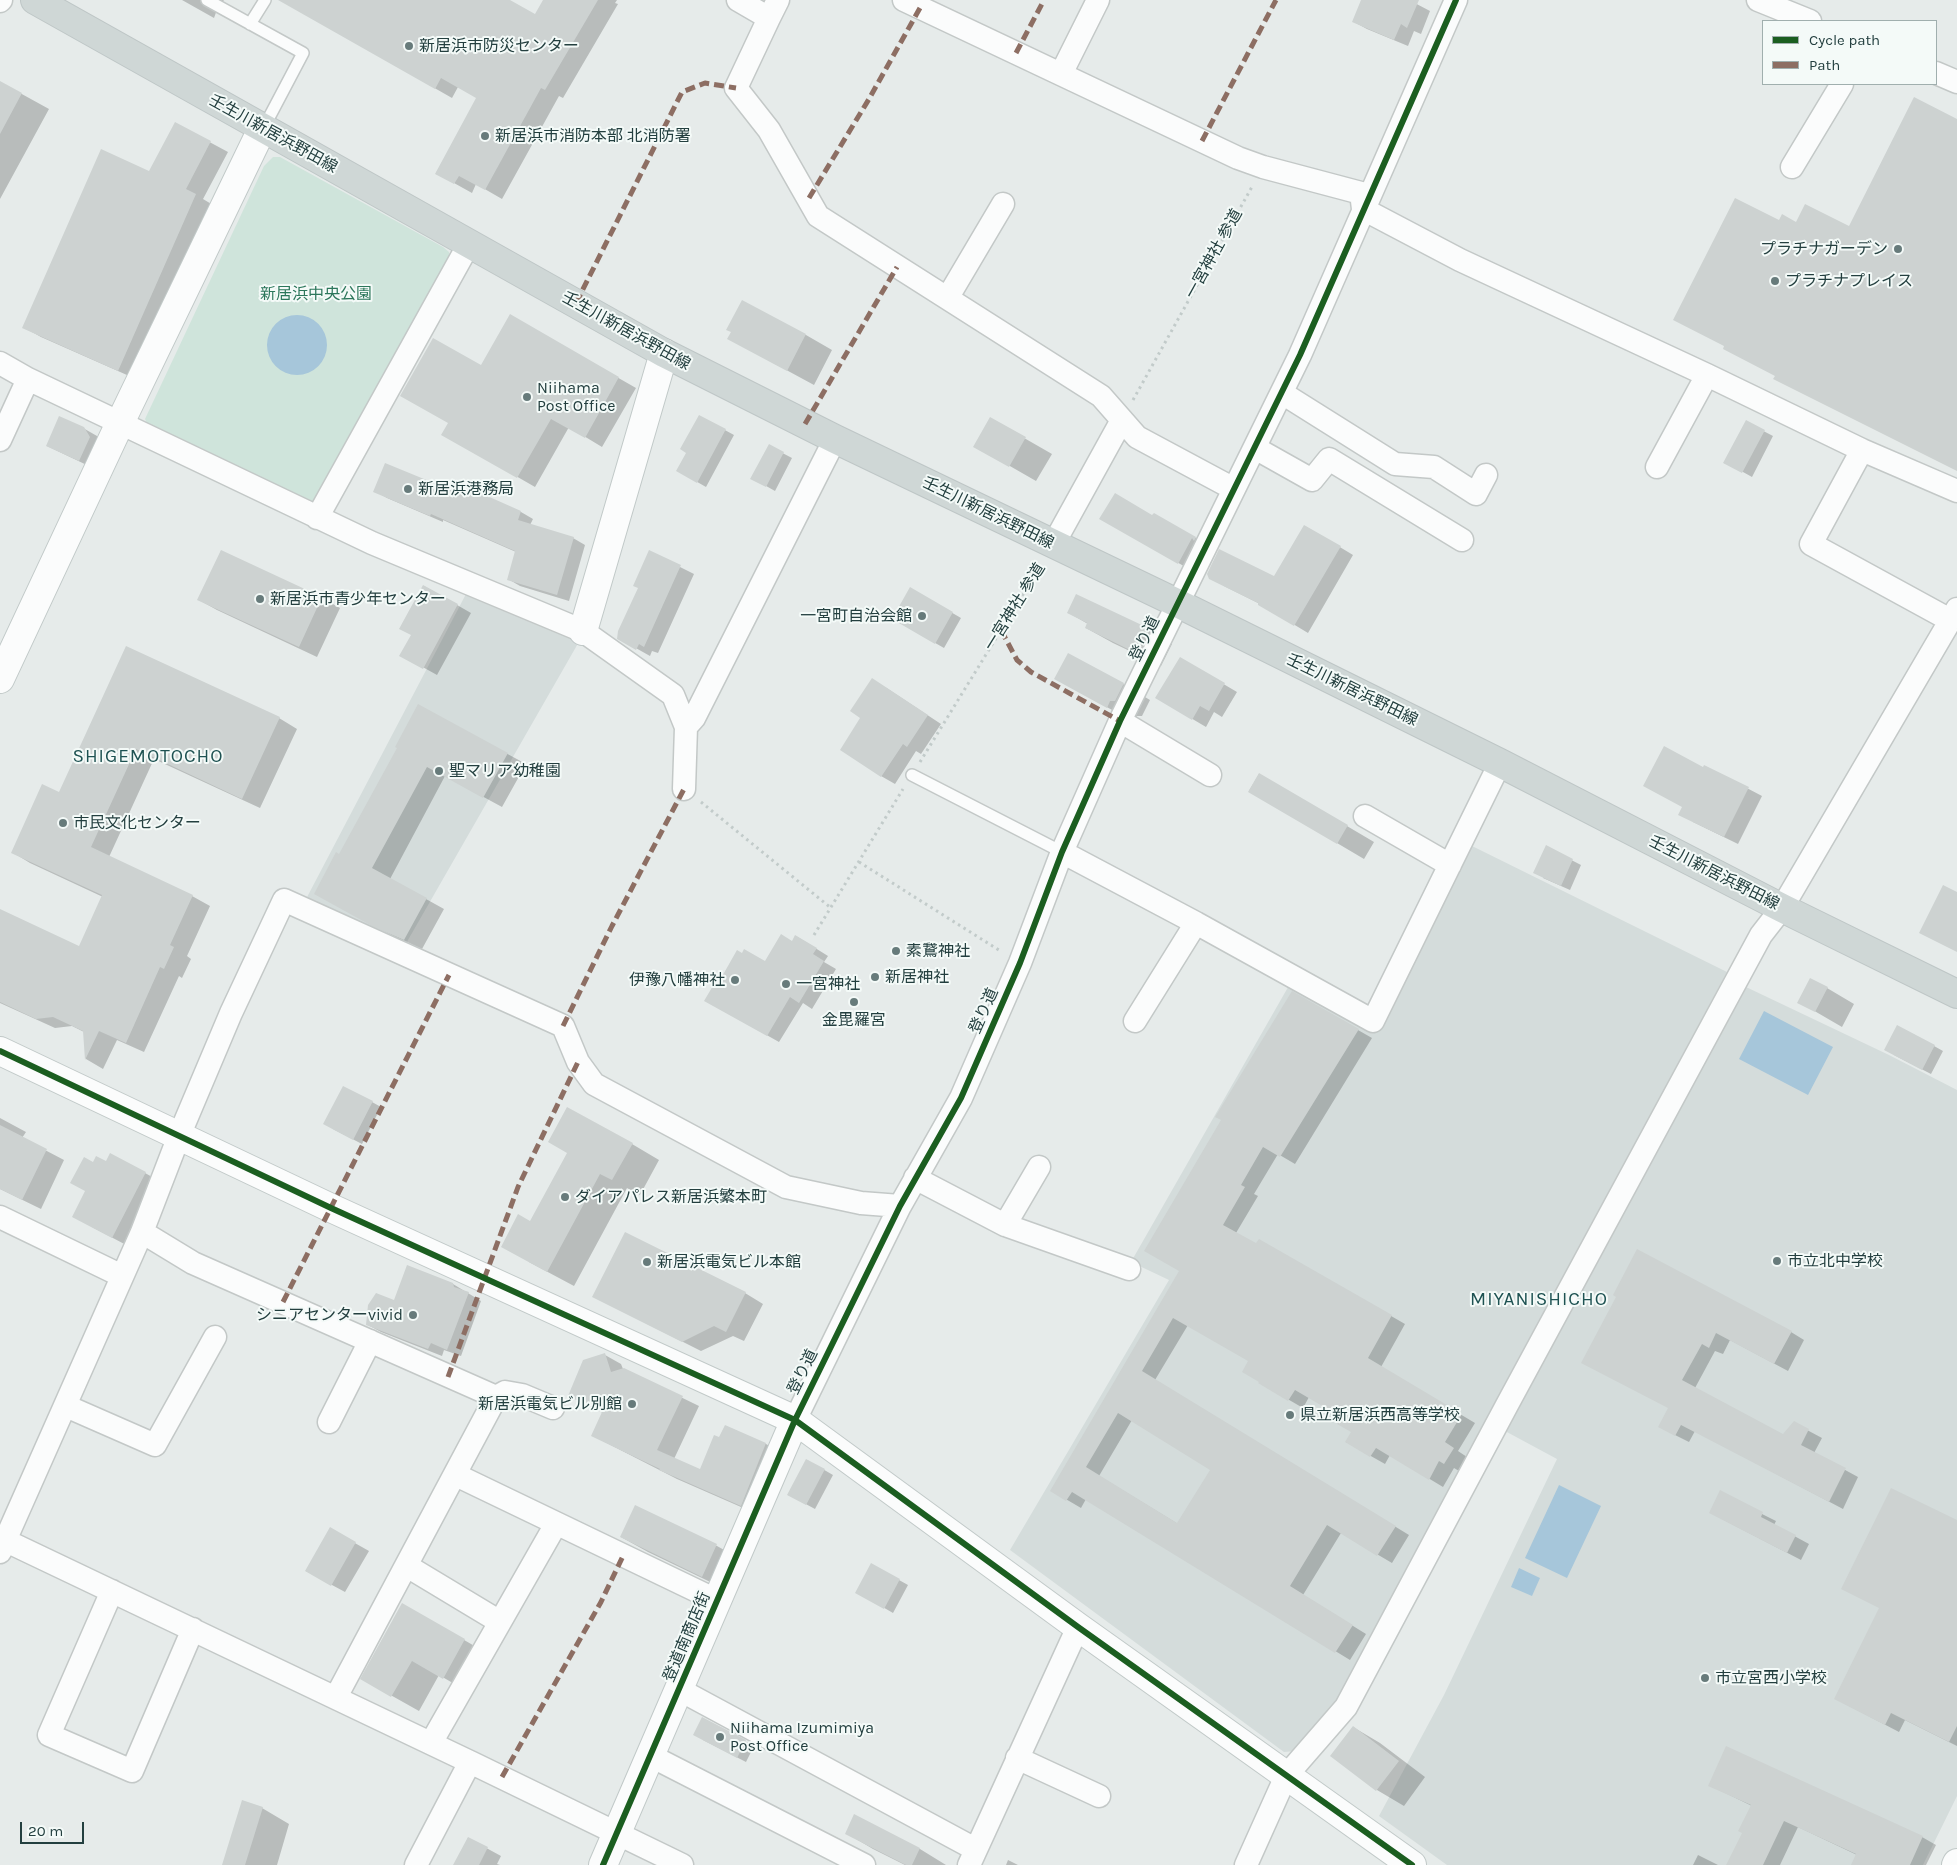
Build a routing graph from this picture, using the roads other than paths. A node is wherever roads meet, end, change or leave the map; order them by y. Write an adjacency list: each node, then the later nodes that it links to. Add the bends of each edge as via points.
1 (36, 0): 16 (main road, 壬生川新居浜野田線)
2 (207, 0): 11 (lane)
3 (265, 0): 11 (lane)
4 (738, 0): 9 (street)
5 (904, 0): 13 (street)
6 (1098, 0): 13 (street)
7 (1456, 0): 19 (street, 登り道)
8 (1758, 0): 10 (street)
9 (773, 9): 21 (street, via 736,88 769,130 818,216)
10 (1808, 20)
11 (250, 24): 16 (lane, via 303,53)
12 (1937, 73): 14 (street)
13 (1061, 74): 19 (street, via 1229,154 1263,167 1360,193)
14 (1957, 82)
15 (1841, 85): 17 (street)
16 (262, 129): 20 (main road, 壬生川新居浜野田線); 28 (street)
17 (1792, 167)
18 (1004, 204): 21 (street)
19 (1363, 209): 24 (street, via 1460,260); 26 (street, 登り道)
20 (470, 242): 22 (main road, 壬生川新居浜野田線); 37 (street)
21 (948, 297): 27 (street, via 1101,396)
22 (664, 353): 29 (main road, 壬生川新居浜野田線); 42 (street)
23 (0, 363): 25 (street)
24 (1707, 375): 32 (street); 33 (street)
25 (28, 379): 28 (street); 30 (street)
26 (1282, 393): 31 (street, 登り道); 34 (street, via 1395,464 1434,467 1476,494)
27 (1122, 420): 35 (street, via 1137,437); 39 (street, 一宮神社 参道)
28 (120, 423): 37 (street); 43 (street)
29 (835, 439): 39 (main road, 壬生川新居浜野田線); 45 (street, via 694,718)
30 (0, 440)
31 (1255, 448): 35 (street, 登り道); 38 (street, via 1312,480 1329,460)
32 (1862, 450): 36 (street); 41 (street, via 1811,544)
33 (1657, 467)
34 (1486, 475)
35 (1234, 489): 40 (street, 登り道)
36 (1957, 491)
37 (317, 518): 42 (street)
38 (1462, 540)
39 (1053, 545): 40 (main road, 壬生川新居浜野田線)
40 (1177, 603): 44 (street, 登り道); 46 (main road, 壬生川新居浜野田線)
41 (1954, 615): 53 (street)
42 (583, 631): 45 (street, via 673,695)
43 (0, 679)
44 (1120, 721): 48 (street); 51 (street, 登り道)
45 (686, 727): 49 (street)
46 (1500, 763): 52 (street); 53 (main road, 壬生川新居浜野田線)
47 (912, 775): 51 (lane)
48 (1210, 775)
49 (684, 788)
50 (1366, 816): 52 (street)
51 (1062, 852): 54 (street); 60 (street, 登り道, via 1020,963 961,1098)
52 (1450, 865): 54 (street, via 1373,1021)
53 (1782, 908): 55 (main road, 壬生川新居浜野田線); 89 (street, via 1761,935 1346,1706)
54 (1196, 924): 56 (street)
55 (1957, 994)
56 (1135, 1021)
57 (0, 1051): 58 (street)
58 (179, 1136): 61 (street, via 284,900 563,1026 578,1062 594,1084 786,1187 861,1203); 64 (street); 72 (street)
59 (1039, 1166): 63 (street)
60 (915, 1178): 61 (street, 登り道); 63 (street)
61 (900, 1206): 72 (street, 登り道)
62 (0, 1217): 66 (street)
63 (1005, 1225): 65 (street)
64 (142, 1232): 66 (street); 68 (street, via 193,1263)
65 (1130, 1269)
66 (122, 1276): 70 (street)
67 (215, 1337): 70 (street, via 155,1445)
68 (370, 1342): 69 (street); 73 (street)
69 (496, 1397): 71 (street, via 505,1392 522,1395); 74 (street)
70 (66, 1406): 76 (street)
71 (553, 1408)
72 (795, 1420): 79 (street, 登道南商店街); 81 (street)
73 (328, 1422)
74 (456, 1475): 75 (street); 77 (street)
75 (556, 1524): 79 (street); 80 (street)
76 (2, 1543): 78 (street)
77 (407, 1566): 80 (street); 84 (street)
78 (112, 1591): 82 (street); 82 (street, via 49,1735 132,1771)
79 (718, 1601): 83 (street, 登道南商店街)
80 (500, 1622): 85 (street)
81 (1078, 1627): 87 (street); 89 (street)
82 (193, 1629): 84 (street)
83 (680, 1690): 86 (street, 登道南商店街); 92 (street)
84 (336, 1697): 85 (street)
85 (432, 1743): 88 (street)
86 (651, 1756): 91 (street, 登道南商店街); 96 (street)
87 (1017, 1758): 90 (street); 92 (street)
88 (470, 1762): 91 (street); 93 (street)
89 (1286, 1776): 97 (street); 98 (street)
90 (1099, 1796)
91 (617, 1832): 94 (street, 登道南商店街); 95 (street)
92 (972, 1857)
93 (416, 1865)
94 (603, 1865)
95 (682, 1865)
96 (864, 1865)
97 (1246, 1865)
98 (1412, 1865)

